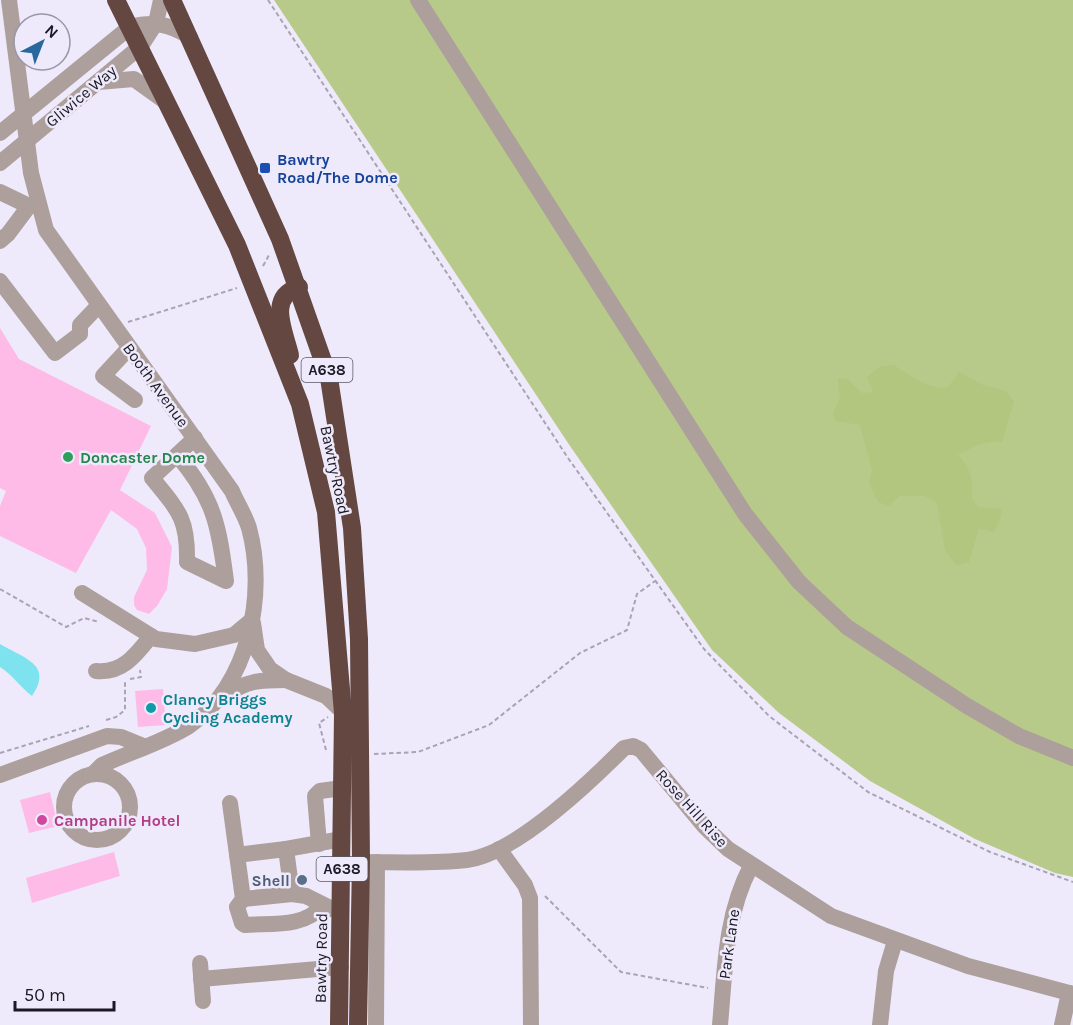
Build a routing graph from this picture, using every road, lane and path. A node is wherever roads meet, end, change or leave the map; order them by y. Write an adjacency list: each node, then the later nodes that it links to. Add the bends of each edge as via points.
1 (9, 0): 13 (street, Booth Avenue)
2 (116, 0): 8 (highway, Bawtry Road / A638)
3 (161, 0): 7 (street, Gliwice Way)
4 (172, 0): 9 (highway, Bawtry Road / A638)
5 (268, 0): 31 (path, via 568,458)
6 (418, 0): 48 (street, via 745,514 799,582 847,627 967,705 1019,736)
7 (156, 23): 8 (street, Gliwice Way); 9 (street, Gliwice Way); 10 (street, Gliwice Way)
8 (130, 27): 10 (highway, Bawtry Road / A638); 13 (street, Gliwice Way)
9 (190, 37): 19 (highway, Bawtry Road / A638)
10 (141, 46): 11 (street, Gliwice Way); 12 (highway, Bawtry Road / A638)
11 (98, 82): 12 (street, via 134,79); 15 (street, Gliwice Way)
12 (169, 105): 22 (highway, Bawtry Road / A638)
13 (24, 112): 14 (street, Gliwice Way); 15 (street, Booth Avenue)
14 (0, 133)
15 (26, 141): 16 (street, Gliwice Way); 18 (street, Booth Avenue)
16 (0, 163)
17 (0, 192): 18 (street)
18 (33, 205): 20 (street); 24 (street, Booth Avenue)
19 (280, 239): 22 (path); 23 (highway, Bawtry Road / A638)
20 (0, 241)
21 (0, 281): 24 (street, via 55,353 80,334 80,326)
22 (252, 282): 25 (path); 28 (highway, Bawtry Road / A638)
23 (299, 287): 28 (highway, via 283,295 279,303); 44 (highway, Bawtry Road / A638, via 330,378 352,528)
24 (99, 305): 25 (street, Booth Avenue)
25 (113, 326): 26 (street, Booth Avenue)
26 (129, 348): 27 (street, via 103,376); 29 (street, Booth Avenue)
27 (135, 400)
28 (300, 404): 41 (highway, Bawtry Road / A638, via 326,512)
29 (195, 438): 30 (street); 34 (street, Booth Avenue, via 232,490 248,527 256,590)
30 (177, 455): 30 (street, via 152,478 176,507 188,534 187,562 226,581 221,537 210,502)
31 (655, 580): 47 (path, via 637,594 627,630 580,653 489,724 418,752); 60 (path, via 704,649 769,716 868,792 990,852)
32 (0, 589): 35 (path, via 66,627 84,618)
33 (82, 593): 36 (street)
34 (253, 619): 36 (street, via 234,634 195,644); 39 (street, via 257,650 270,669); 40 (street, Booth Avenue, via 232,680)
35 (105, 623)
36 (151, 636): 37 (street)
37 (138, 652): 38 (street, via 109,673); 42 (path, via 141,677 125,680 124,710)
38 (96, 671)
39 (286, 680): 40 (street, via 246,683); 41 (street, via 315,689)
40 (212, 706): 45 (street, Booth Avenue, via 189,726)
41 (343, 713): 44 (street); 51 (highway, Bawtry Road / A638)
42 (106, 720)
43 (95, 724): 46 (path)
44 (361, 728): 58 (highway, Bawtry Road / A638)
45 (143, 746): 49 (street, Booth Avenue, via 102,765); 50 (street, via 107,736)
46 (0, 753)
47 (372, 754)
48 (1073, 758)
49 (93, 774)
50 (0, 775)
51 (342, 788): 53 (highway, Bawtry Road / A638); 54 (street, via 320,791 315,796)
52 (230, 803): 57 (street)
53 (342, 839): 54 (street); 65 (highway, Bawtry Road / A638)
54 (319, 844): 55 (street)
55 (286, 849): 57 (street); 62 (street)
56 (498, 849): 58 (street, Rose Hill Rise, via 469,860); 59 (street, Rose Hill Rise, via 571,799 624,748 633,746 641,750 704,826); 61 (street)
57 (237, 855): 63 (street)
58 (369, 862): 72 (highway, Bawtry Road / A638); 73 (street)
59 (751, 866): 66 (street, Rose Hill Rise, via 831,916); 68 (street, Park Lane, via 735,902 728,933)
60 (1073, 882)
61 (525, 885): 68 (path, via 540,891 621,972); 74 (street, via 530,898)
62 (292, 894): 63 (street); 64 (street, via 306,896)
63 (243, 899): 64 (street, via 237,907 245,925 305,920)
64 (322, 906): 65 (street)
65 (342, 910): 67 (highway, Bawtry Road / A638)
66 (895, 941): 69 (street, Rose Hill Rise, via 968,966); 76 (street, via 884,981)
67 (341, 967): 70 (street, via 200,971); 71 (highway, Bawtry Road / A638)
68 (723, 991): 75 (street, Park Lane)
69 (1071, 993): 77 (street)
70 (203, 1001)
71 (339, 1025)
72 (358, 1025)
73 (376, 1025)
74 (531, 1025)
75 (720, 1025)
76 (880, 1025)
77 (1062, 1025)

